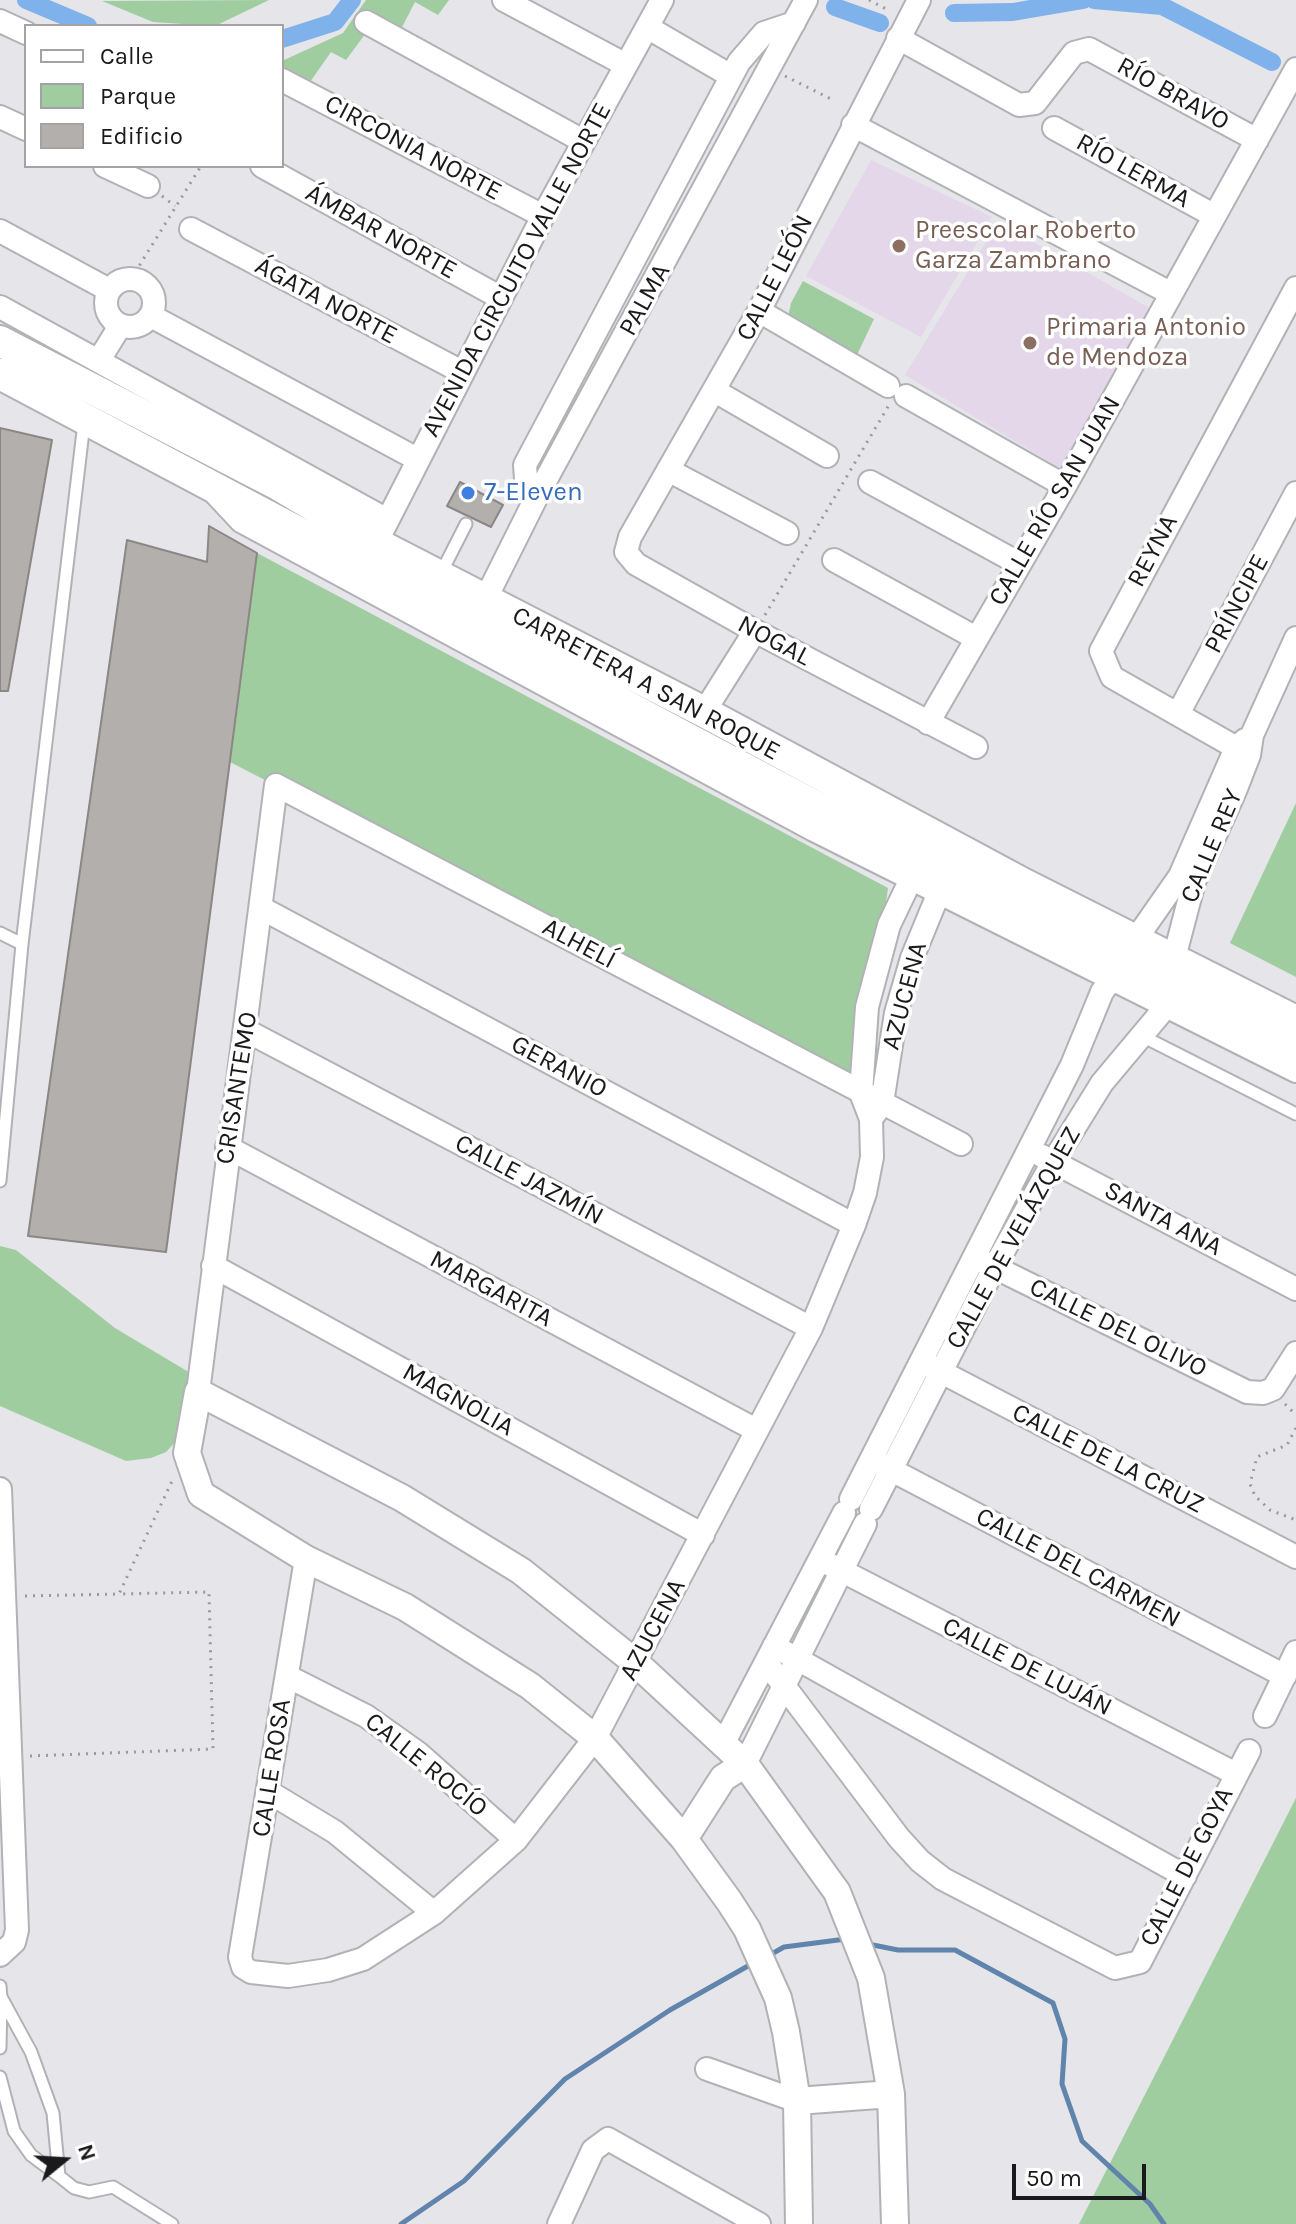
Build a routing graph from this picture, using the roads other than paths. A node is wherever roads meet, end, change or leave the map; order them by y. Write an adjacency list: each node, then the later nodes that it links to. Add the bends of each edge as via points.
1 (504, 0): 11 (street)
2 (662, 0): 8 (street, AVENIDA CIRCUITO VALLE NORTE)
3 (806, 0): 7 (street, PALMA)
4 (919, 0): 9 (street, CALLE LEÓN)
5 (0, 21): 10 (street)
6 (366, 22): 20 (street)
7 (794, 23): 13 (street, via 756,40); 49 (street, PALMA)
8 (647, 27): 11 (street, AVENIDA CIRCUITO VALLE NORTE); 13 (street)
9 (903, 30): 16 (street, CALLE LEÓN); 19 (street, RÍO BRAVO, via 1019,105 1035,103 1074,53 1089,49)
10 (24, 32)
11 (626, 65): 20 (street, AVENIDA CIRCUITO VALLE NORTE)
12 (1296, 69): 19 (street, CALLE RÍO SAN JUAN)
13 (731, 76): 49 (street, via 525,465 526,479)
14 (284, 81): 25 (street, CIRCONIA NORTE)
15 (0, 117): 17 (street)
16 (853, 125): 30 (street); 33 (street, CALLE LEÓN)
17 (24, 128)
18 (1054, 128): 24 (street, RÍO LERMA)
19 (1257, 140): 24 (street, CALLE RÍO SAN JUAN)
20 (583, 141): 25 (street, AVENIDA CIRCUITO VALLE NORTE)
21 (109, 168): 23 (street)
22 (266, 168): 31 (street, ÁMBAR NORTE)
23 (148, 186)
24 (1213, 215): 30 (street, CALLE RÍO SAN JUAN)
25 (543, 216): 31 (street, AVENIDA CIRCUITO VALLE NORTE)
26 (191, 229): 38 (street, ÁGATA NORTE)
27 (0, 231): 29 (street)
28 (1296, 288): 64 (street, REYNA, via 1103,644 1102,658 1112,677)
29 (109, 290): 34 (street, via 122,280 139,280 151,292); 35 (street, via 105,307)
30 (1170, 293): 47 (street, CALLE RÍO SAN JUAN)
31 (501, 298): 38 (street, AVENIDA CIRCUITO VALLE NORTE)
32 (0, 307): 37 (street)
33 (759, 311): 40 (street, CALLE LEÓN); 47 (street, via 894,396)
34 (151, 316): 35 (street, via 136,327); 43 (street)
35 (120, 326): 37 (street)
36 (0, 341): 50 (main road, CARRETERA A SAN ROQUE)
37 (99, 360): 52 (street)
38 (462, 372): 43 (street, AVENIDA CIRCUITO VALLE NORTE)
39 (0, 374): 41 (main road)
40 (715, 391): 42 (street); 44 (street, CALLE LEÓN)
41 (84, 418): 46 (main road); 76 (lane)
42 (827, 456)
43 (417, 459): 52 (street, AVENIDA CIRCUITO VALLE NORTE)
44 (668, 470): 53 (street); 54 (street, CALLE LEÓN)
45 (870, 482): 56 (street)
46 (209, 483): 50 (main road, via 228,483); 62 (main road, CARRETERA A SAN ROQUE); 71 (street, via 241,521 814,830)
47 (1065, 486): 56 (street, CALLE RÍO SAN JUAN)
48 (1296, 493): 64 (street, PRÍNCIPE)
49 (537, 496): 58 (street, PALMA)
50 (329, 515): 52 (main road, CARRETERA A SAN ROQUE)
51 (466, 524): 57 (lane)
52 (382, 532): 57 (main road, CARRETERA A SAN ROQUE)
53 (787, 533)
54 (626, 552): 59 (street, NOGAL, via 636,564)
55 (834, 560): 60 (street)
56 (1020, 564): 60 (street, CALLE RÍO SAN JUAN)
57 (440, 575): 58 (main road, CARRETERA A SAN ROQUE)
58 (485, 600): 63 (main road, CARRETERA A SAN ROQUE)
59 (755, 631): 63 (street); 65 (street, NOGAL)
60 (976, 638): 65 (street, CALLE RÍO SAN JUAN)
61 (1296, 638): 66 (street, CALLE REY)
62 (617, 701): 63 (main road); 68 (main road, CARRETERA A SAN ROQUE)
63 (704, 712): 68 (main road); 70 (main road, CARRETERA A SAN ROQUE)
64 (1178, 714): 66 (street, REYNA)
65 (928, 723): 67 (street, NOGAL)
66 (1246, 746): 72 (street, CALLE REY)
67 (976, 747)
68 (768, 780): 71 (main road, CARRETERA A SAN ROQUE)
69 (276, 785): 74 (street, CRISANTEMO); 85 (street, ALHELÍ)
70 (875, 805): 71 (main road, via 914,837); 73 (main road, CARRETERA A SAN ROQUE)
71 (931, 873): 73 (main road, via 972,866); 77 (main road, CARRETERA A SAN ROQUE); 85 (street, via 881,948 867,1007); 86 (street, AZUCENA)
72 (1187, 879): 77 (street, CALLE REY); 77 (street, CALLE REY)
73 (1024, 884): 77 (main road, CARRETERA A SAN ROQUE, via 1082,913)
74 (263, 909): 79 (street, CRISANTEMO); 93 (street, GERANIO)
75 (0, 933): 76 (lane)
76 (22, 944): 92 (lane)
77 (1145, 970): 78 (main road, CARRETERA A SAN ROQUE, via 1233,989); 80 (street, CALLE DE VELÁZQUEZ, via 1159,1015); 81 (main road, CARRETERA A SAN ROQUE); 82 (street, CALLE DE VELÁZQUEZ, via 1102,992); 83 (street)
78 (1296, 1021)
79 (247, 1031): 89 (street, CRISANTEMO); 98 (street, CALLE JAZMÍN)
80 (1142, 1036): 84 (street, CALLE DE VELÁZQUEZ); 87 (lane)
81 (1296, 1050)
82 (1072, 1065): 84 (street); 90 (street, CALLE DE VELÁZQUEZ)
83 (1296, 1071)
84 (1102, 1083): 91 (street, CALLE DE VELÁZQUEZ)
85 (861, 1093): 86 (street, AZUCENA)
86 (877, 1111): 88 (street); 93 (street, AZUCENA, via 865,1193)
87 (1296, 1114)
88 (961, 1144)
89 (227, 1147): 95 (street, CRISANTEMO); 103 (street, MARGARITA)
90 (1029, 1150): 91 (street, SANTA ANA); 94 (street, CALLE DE VELÁZQUEZ)
91 (1053, 1162): 96 (street, CALLE DE VELÁZQUEZ); 97 (street, SANTA ANA)
92 (0, 1181)
93 (854, 1225): 98 (street, AZUCENA)
94 (974, 1256): 96 (street, CALLE DEL OLIVO); 100 (street, CALLE DE VELÁZQUEZ)
95 (213, 1266): 102 (street, CRISANTEMO); 107 (street, MAGNOLIA)
96 (994, 1268): 99 (street, CALLE DEL OLIVO, via 1247,1392 1263,1393 1279,1383); 101 (street, CALLE DE VELÁZQUEZ)
97 (1296, 1289)
98 (811, 1328): 103 (street, AZUCENA)
99 (1296, 1353)
100 (921, 1362): 101 (street, CALLE DE LA CRUZ); 104 (street, CALLE DE VELÁZQUEZ)
101 (941, 1372): 104 (street, CALLE DE VELÁZQUEZ); 108 (street, CALLE DE LA CRUZ)
102 (198, 1392): 109 (street, via 188,1461 197,1487 209,1502); 115 (street, via 484,1546)
103 (756, 1430): 107 (street, AZUCENA)
104 (882, 1464): 106 (street, CALLE DE VELÁZQUEZ); 117 (street, CALLE DEL CARMEN)
105 (0, 1489): 130 (street, via 17,1930 14,1942)
106 (858, 1511): 110 (street, CALLE DE VELÁZQUEZ); 111 (street, CALLE DE VELÁZQUEZ)
107 (703, 1535): 115 (street, AZUCENA)
108 (1296, 1557)
109 (306, 1559): 116 (street, CALLE ROSA); 120 (street, via 460,1640)
110 (821, 1560): 111 (street, CALLE DE LUJÁN); 113 (street, CALLE DE VELÁZQUEZ)
111 (842, 1572): 114 (street, CALLE DE VELÁZQUEZ); 124 (street, CALLE DE LUJÁN)
112 (1296, 1652): 117 (street)
113 (770, 1654): 114 (street); 118 (street); 121 (street, CALLE DE VELÁZQUEZ)
114 (797, 1661): 118 (street, CALLE DE VELÁZQUEZ); 128 (street)
115 (636, 1663): 120 (street, AZUCENA); 121 (street)
116 (287, 1676): 125 (street, CALLE ROSA); 127 (street, CALLE ROCÍO, via 366,1716 418,1753)
117 (1285, 1676): 119 (street)
118 (786, 1686): 123 (street, CALLE DE VELÁZQUEZ); 128 (street, CALLE DE GOYA, via 920,1861 943,1879 1115,1968 1140,1962)
119 (1265, 1716)
120 (595, 1738): 126 (street); 127 (street, AZUCENA)
121 (723, 1744): 123 (street)
122 (1249, 1751): 124 (street, CALLE DE GOYA)
123 (734, 1771): 126 (street); 137 (street, via 837,1892 871,1978)
124 (1234, 1773): 128 (street, CALLE DE GOYA)
125 (269, 1792): 129 (street, via 335,1832); 131 (street, CALLE ROSA, via 240,1957)
126 (684, 1839): 138 (street, via 747,1929 778,1998)
127 (516, 1840): 129 (street, AZUCENA)
128 (1185, 1876)
129 (434, 1913): 131 (street, AZUCENA, via 363,1959 288,1976)
130 (0, 1955)
131 (251, 1972)
132 (0, 1986): 133 (lane)
133 (1, 1997): 134 (lane); 139 (lane, via 31,2052 53,2113)
134 (0, 2048)
135 (707, 2069): 138 (street)
136 (0, 2077): 139 (lane, via 14,2131 31,2155)
137 (891, 2094): 138 (street); 144 (street)
138 (797, 2101): 143 (street)
139 (59, 2176): 140 (lane, via 89,2192 113,2187)
140 (172, 2224)
141 (559, 2224): 142 (street, via 602,2140 615,2140)
142 (759, 2224)
143 (799, 2224)
144 (895, 2224)

